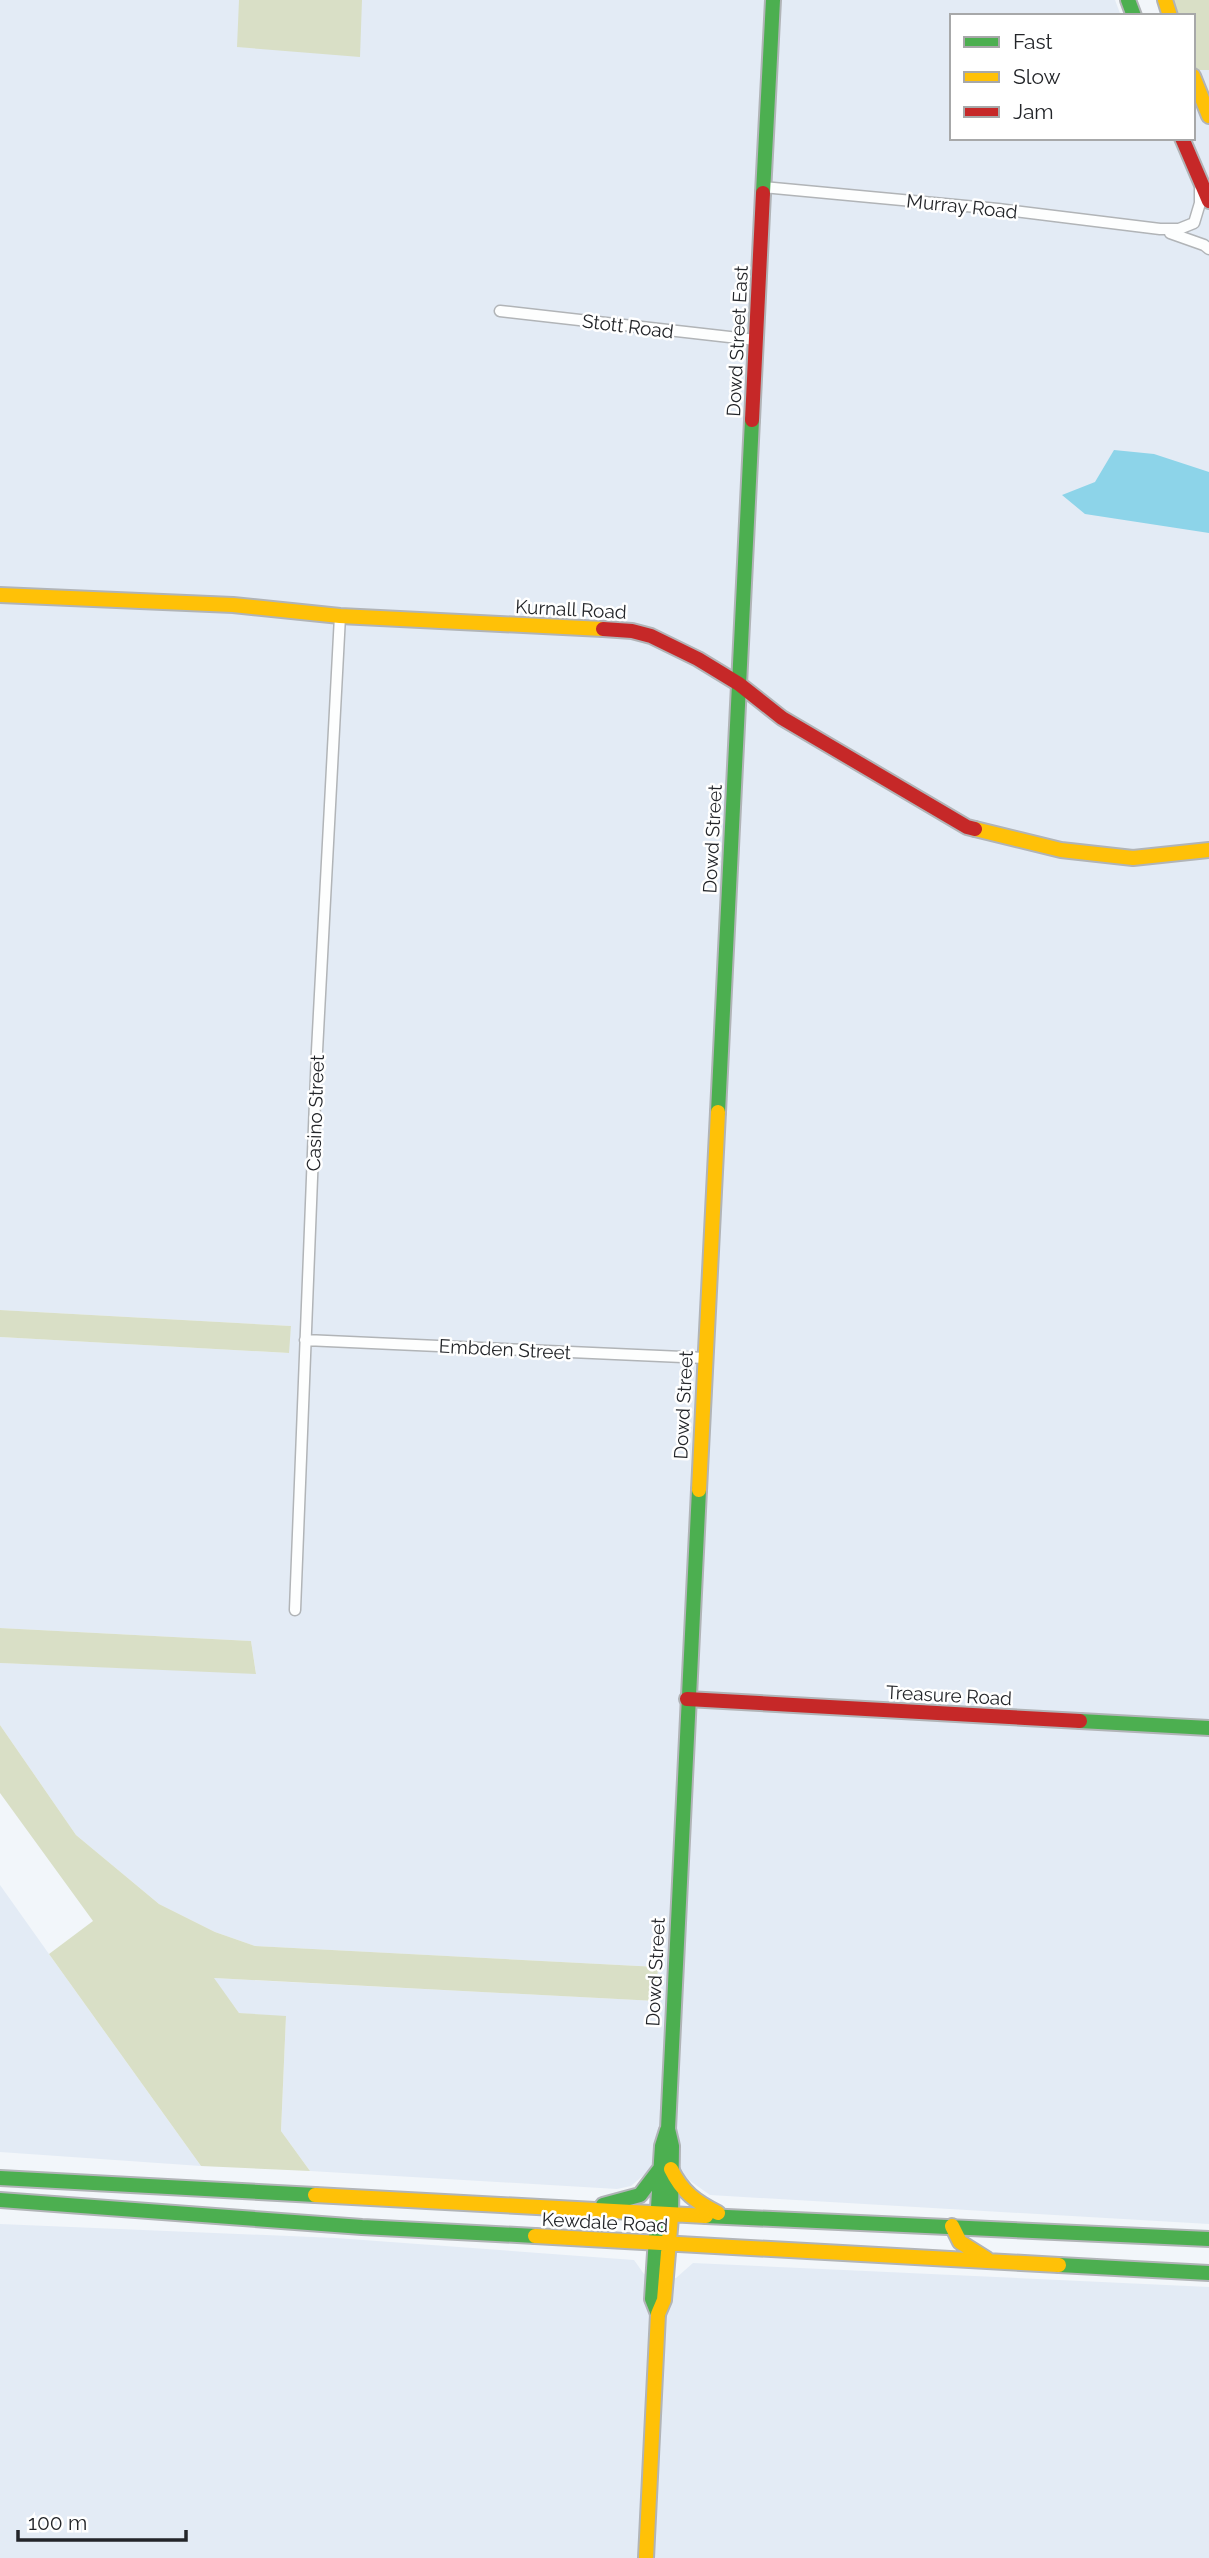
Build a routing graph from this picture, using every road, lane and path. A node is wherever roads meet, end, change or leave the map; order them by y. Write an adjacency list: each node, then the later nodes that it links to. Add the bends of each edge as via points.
1 (773, 0): 6 (main road, Dowd Street East)
2 (1195, 81): 3 (main road)
3 (1209, 116)
4 (1183, 140): 5 (main road)
5 (1199, 179): 7 (main road); 8 (street, Murray Road, via 1200,203 1194,223)
6 (763, 187): 8 (street, Murray Road); 11 (main road, Dowd Street East)
7 (1209, 201)
8 (1160, 229): 9 (street, Murray Road)
9 (1209, 249)
10 (500, 311): 11 (street, Stott Road)
11 (756, 340): 14 (main road, Dowd Street East)
12 (0, 595): 13 (main road, Kurnall Road, via 233,605)
13 (340, 616): 14 (main road, Kurnall Road, via 632,631 698,659); 16 (street, Casino Street)
14 (739, 684): 15 (main road, Kurnall Road, via 782,718 967,827 1060,850 1133,858); 17 (main road, Dowd Street)
15 (1209, 850)
16 (305, 1339): 17 (street, Embden Street); 18 (street, Casino Street)
17 (705, 1358): 19 (main road, Dowd Street)
18 (295, 1611)
19 (687, 1699): 20 (main road, Treasure Road); 21 (main road, Dowd Street, via 668,2129 672,2146)
20 (1209, 1728)
21 (665, 2169): 25 (main road, via 640,2195); 27 (main road, Dowd Street); 28 (main road, via 690,2198)
22 (0, 2178): 23 (main road, Kewdale Road)
23 (134, 2186): 25 (main road, Kewdale Road); 26 (main road)
24 (0, 2200): 26 (main road, Kewdale Road)
25 (590, 2209): 27 (main road, Kewdale Road)
26 (134, 2210): 31 (main road, Kewdale Road)
27 (664, 2214): 28 (main road, Kewdale Road); 31 (main road, Dowd Street)
28 (725, 2216): 29 (main road, Kewdale Road)
29 (952, 2226): 30 (main road, Kewdale Road); 32 (main road, via 959,2242)
30 (1209, 2239)
31 (662, 2244): 32 (main road, Kewdale Road); 34 (main road, Dowd Street, via 664,2300 659,2314)
32 (992, 2262): 33 (main road, Kewdale Road)
33 (1209, 2273)
34 (646, 2558)

